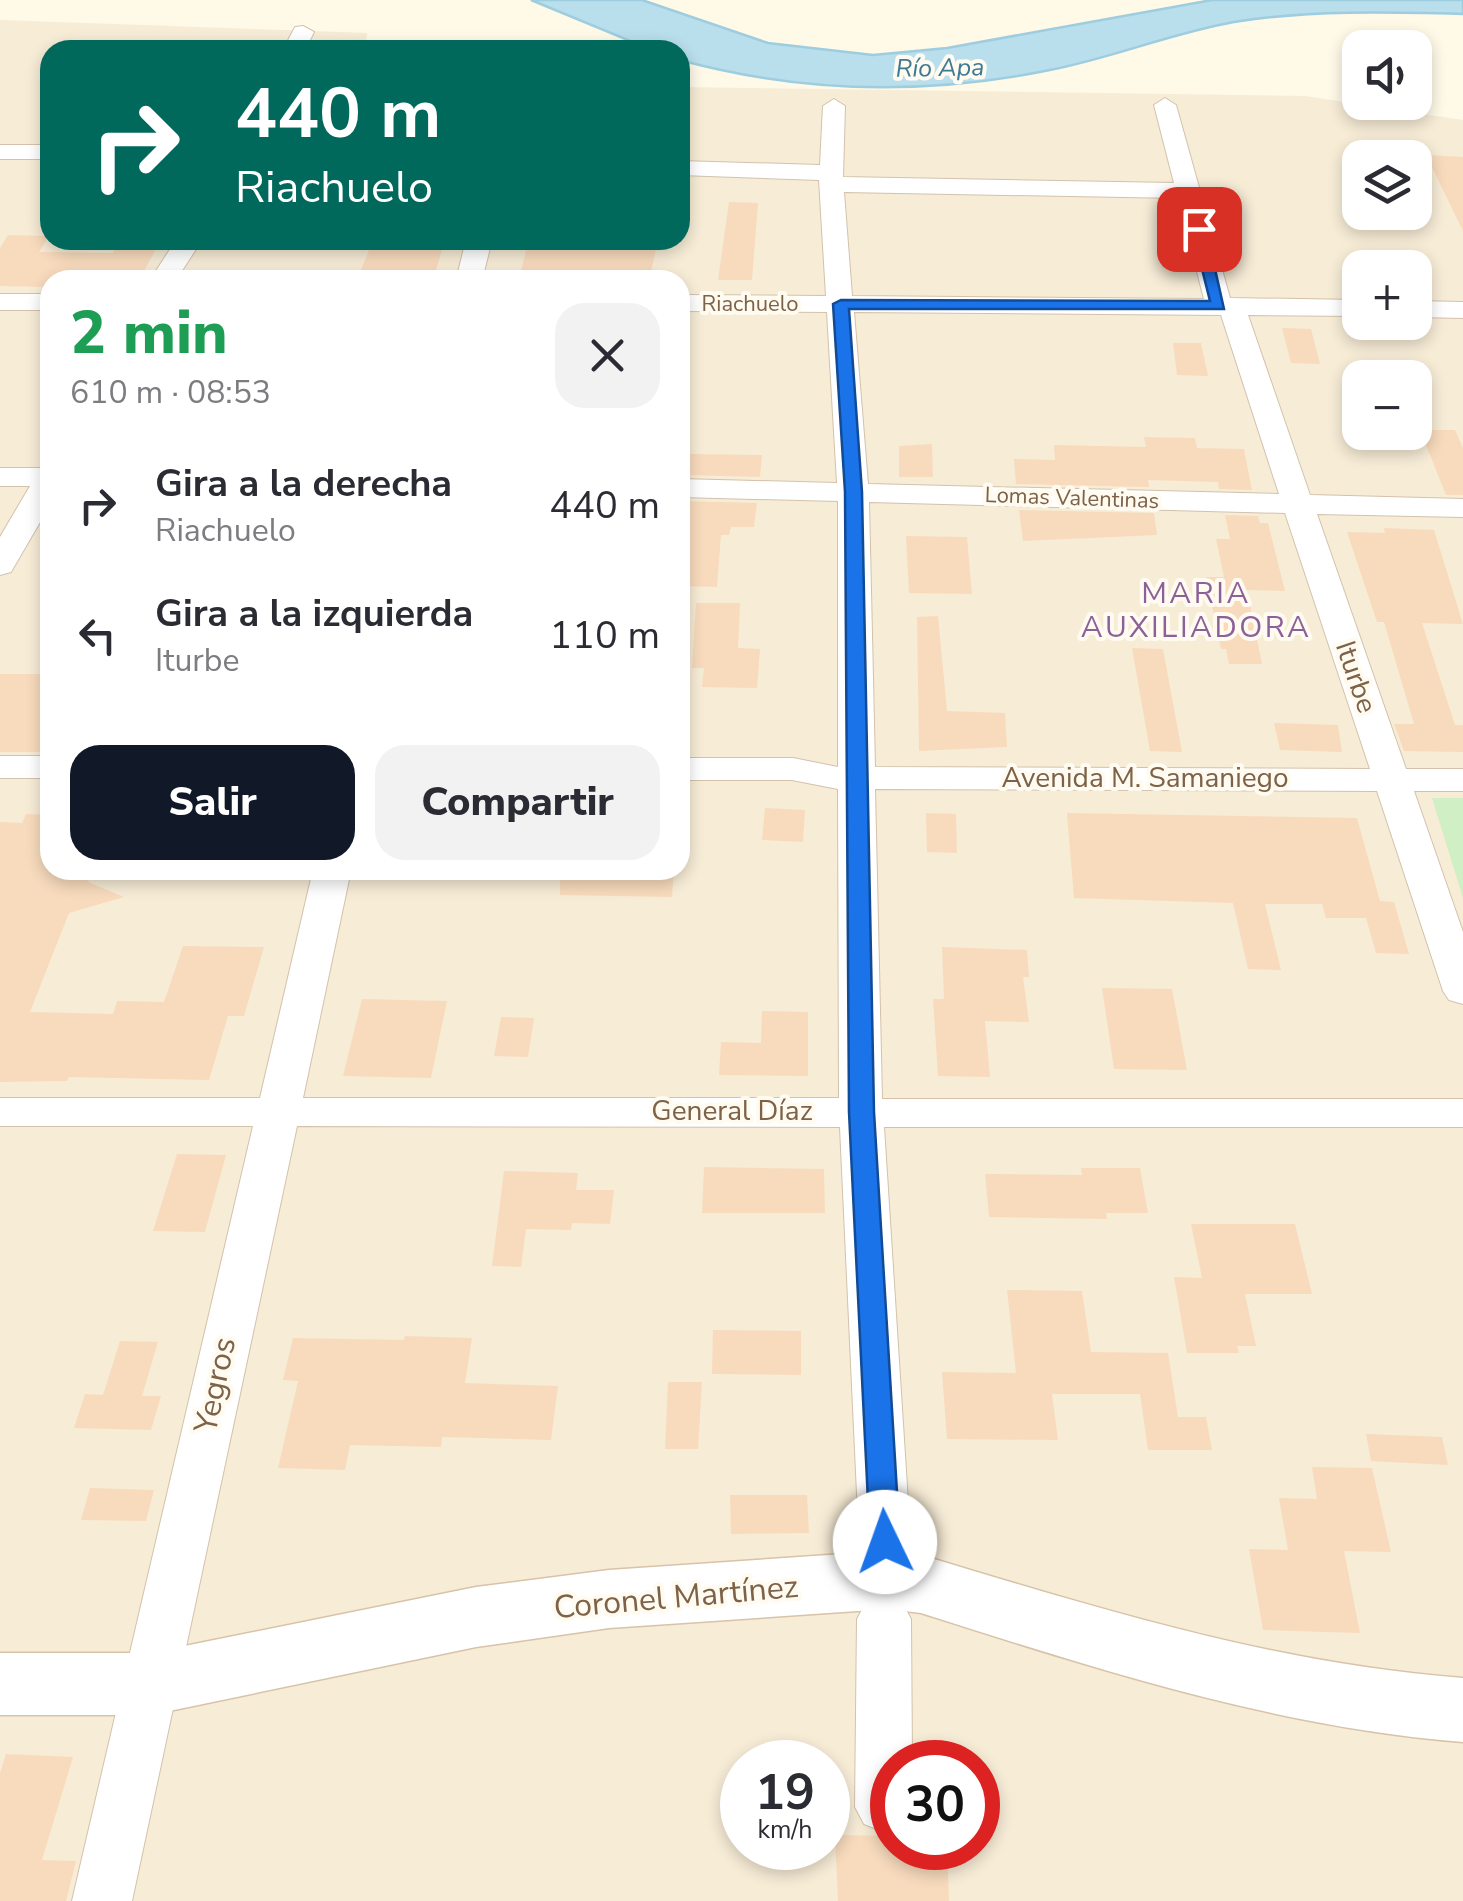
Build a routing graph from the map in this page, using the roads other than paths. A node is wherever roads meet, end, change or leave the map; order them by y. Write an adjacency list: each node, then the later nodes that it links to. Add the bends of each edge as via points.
1 (834, 106): 6 (street)
2 (1166, 106): 7 (street, Iturbe)
3 (0, 152): 4 (street)
4 (40, 152)
5 (690, 169): 6 (street)
6 (831, 177): 7 (street); 11 (street)
7 (1188, 186): 12 (street, Iturbe)
8 (0, 302): 9 (street)
9 (40, 302)
10 (690, 304): 11 (street, Riachuelo)
11 (841, 304): 12 (street, Riachuelo); 19 (street)
12 (1225, 306): 13 (street, Riachuelo); 21 (street, Iturbe)
13 (1342, 308)
14 (1432, 309): 15 (street)
15 (1463, 310)
16 (0, 477): 17 (street)
17 (40, 477)
18 (690, 488): 19 (street, Lomas Valentinas)
19 (854, 492): 21 (street, Lomas Valentinas); 27 (street)
20 (40, 495): 23 (street)
21 (1298, 504): 22 (street, Lomas Valentinas); 28 (street, Iturbe)
22 (1463, 508)
23 (0, 565)
24 (0, 767): 25 (street)
25 (40, 767)
26 (690, 769): 27 (street, Avenida M. Samaniego, via 793,769)
27 (841, 778): 28 (street, Avenida M. Samaniego); 32 (street, Avenida M. Samaniego, via 794,790); 37 (street)
28 (1390, 780): 29 (street, Avenida M. Samaniego); 34 (street, Iturbe)
29 (1463, 780)
30 (0, 790): 31 (street)
31 (40, 790)
32 (690, 790)
33 (330, 880): 35 (street, Yegros)
34 (1463, 991)
35 (275, 1111): 36 (street, General Díaz); 37 (street, General Díaz); 41 (street, Yegros)
36 (0, 1112)
37 (862, 1112): 38 (street, General Díaz); 39 (street)
38 (1463, 1113)
39 (886, 1600): 41 (street, Coronel Martínez, via 609,1599 476,1616); 42 (street, Coronel Martínez, via 921,1584 1274,1689); 43 (street)
40 (0, 1684): 41 (street, Coronel Martínez)
41 (150, 1684): 44 (street, Yegros)
42 (1463, 1710)
43 (885, 1740)
44 (102, 1901)

